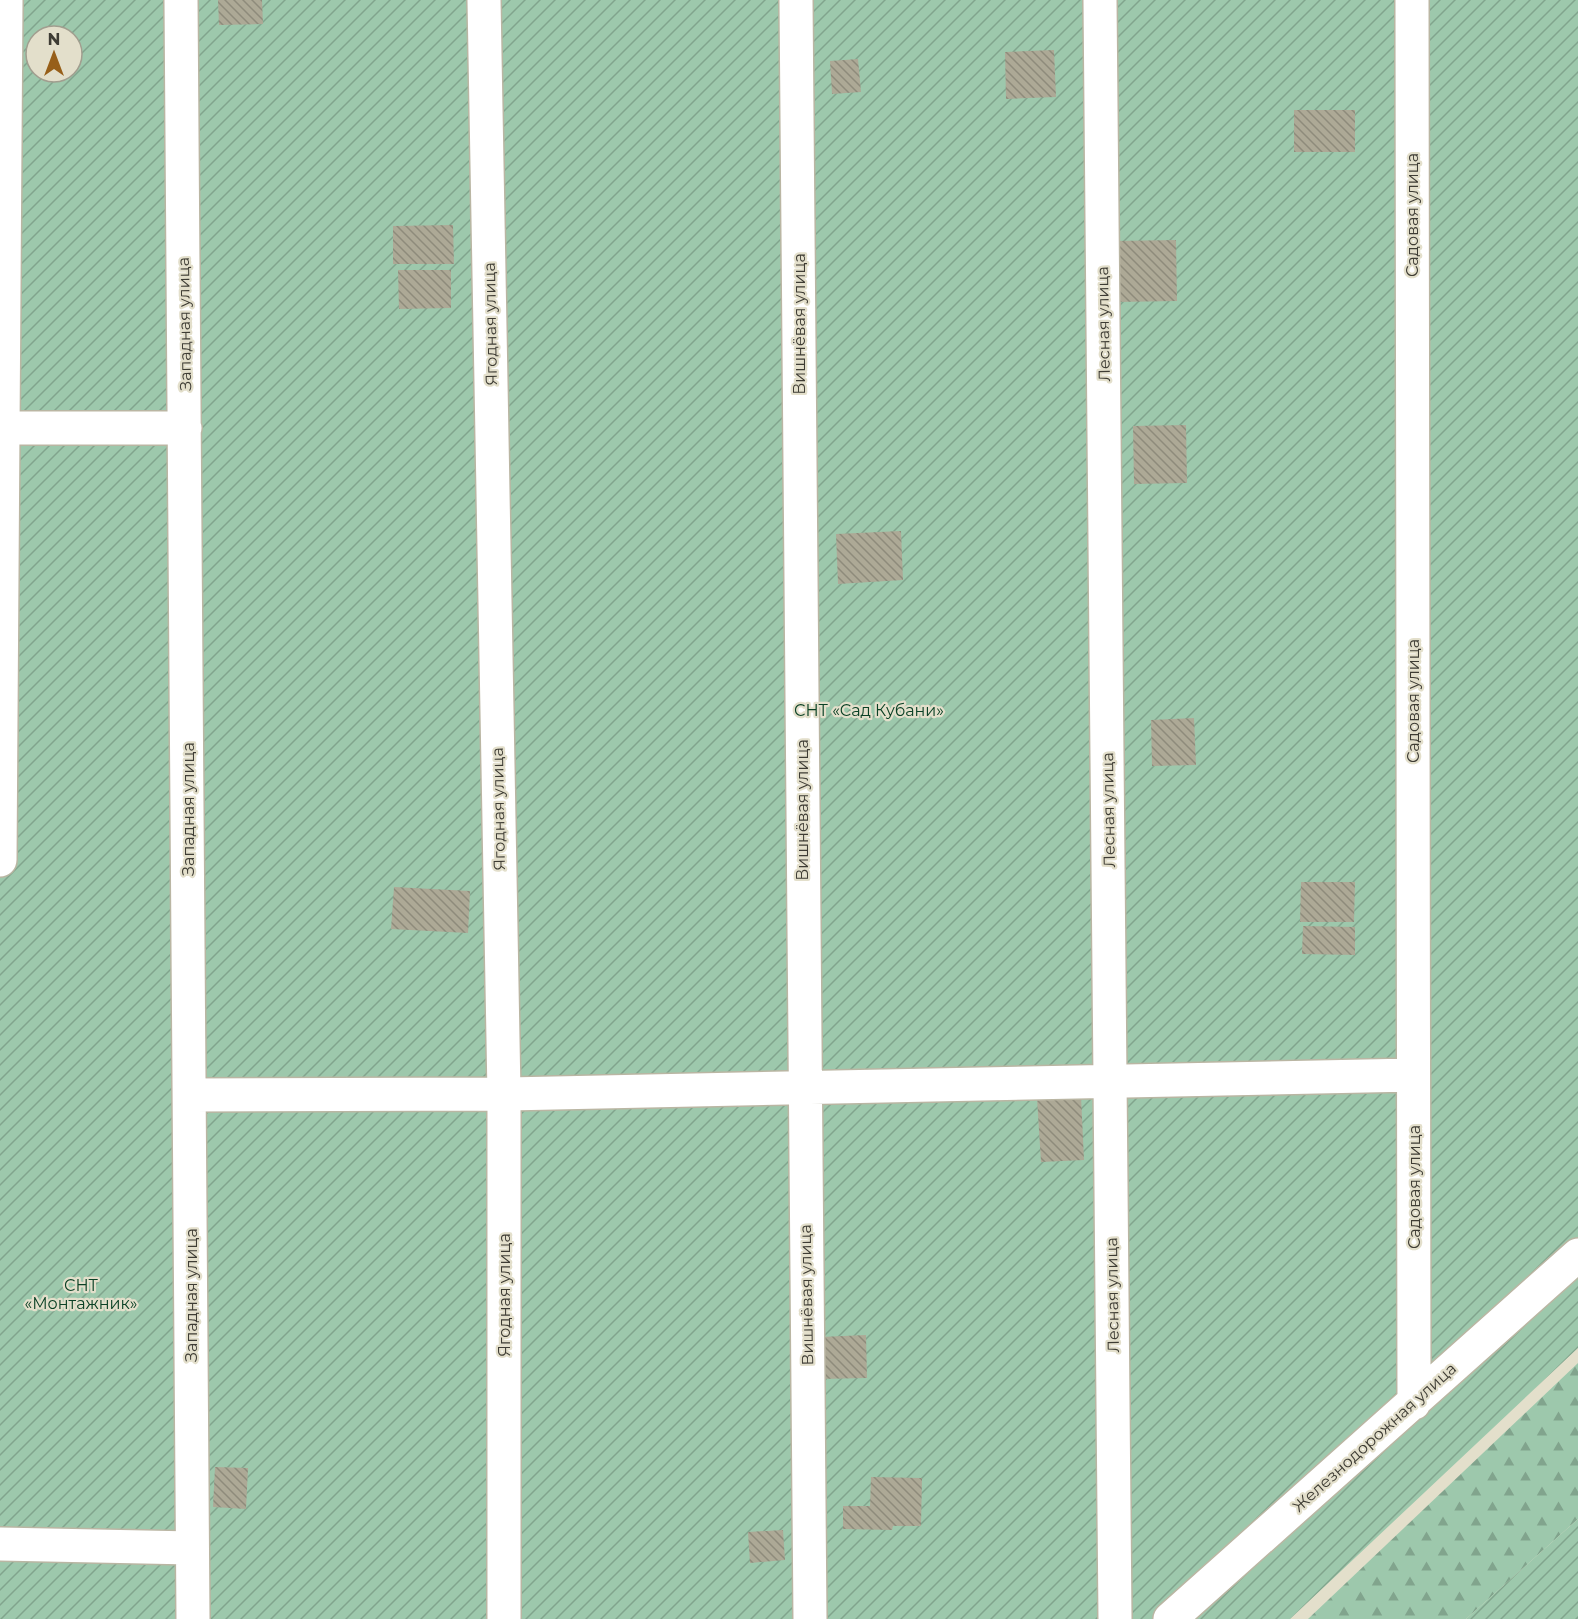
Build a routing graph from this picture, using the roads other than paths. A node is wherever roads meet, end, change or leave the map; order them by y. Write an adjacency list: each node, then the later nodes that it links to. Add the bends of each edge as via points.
1 (6, 0): 7 (street)
2 (181, 0): 8 (street, Западная улица)
3 (484, 0): 13 (street, Ягодная улица)
4 (796, 0): 12 (street, Вишнёвая улица)
5 (1100, 0): 11 (street, Лесная улица)
6 (1412, 0): 10 (street, Садовая улица)
7 (2, 428): 8 (street); 9 (street)
8 (185, 428): 14 (street, Западная улица)
9 (0, 860)
10 (1413, 1075): 11 (street); 16 (street, Садовая улица)
11 (1110, 1082): 12 (street); 22 (street, Лесная улица)
12 (804, 1087): 13 (street); 21 (street, Вишнёвая улица)
13 (504, 1094): 14 (street); 20 (street, Ягодная улица)
14 (191, 1095): 18 (street, Западная улица)
15 (1578, 1255): 16 (street, Железнодорожная улица)
16 (1414, 1402): 23 (street, Железнодорожная улица)
17 (0, 1544): 18 (street)
18 (192, 1548): 19 (street, Западная улица)
19 (193, 1619)
20 (504, 1619)
21 (810, 1619)
22 (1115, 1619)
23 (1170, 1619)

